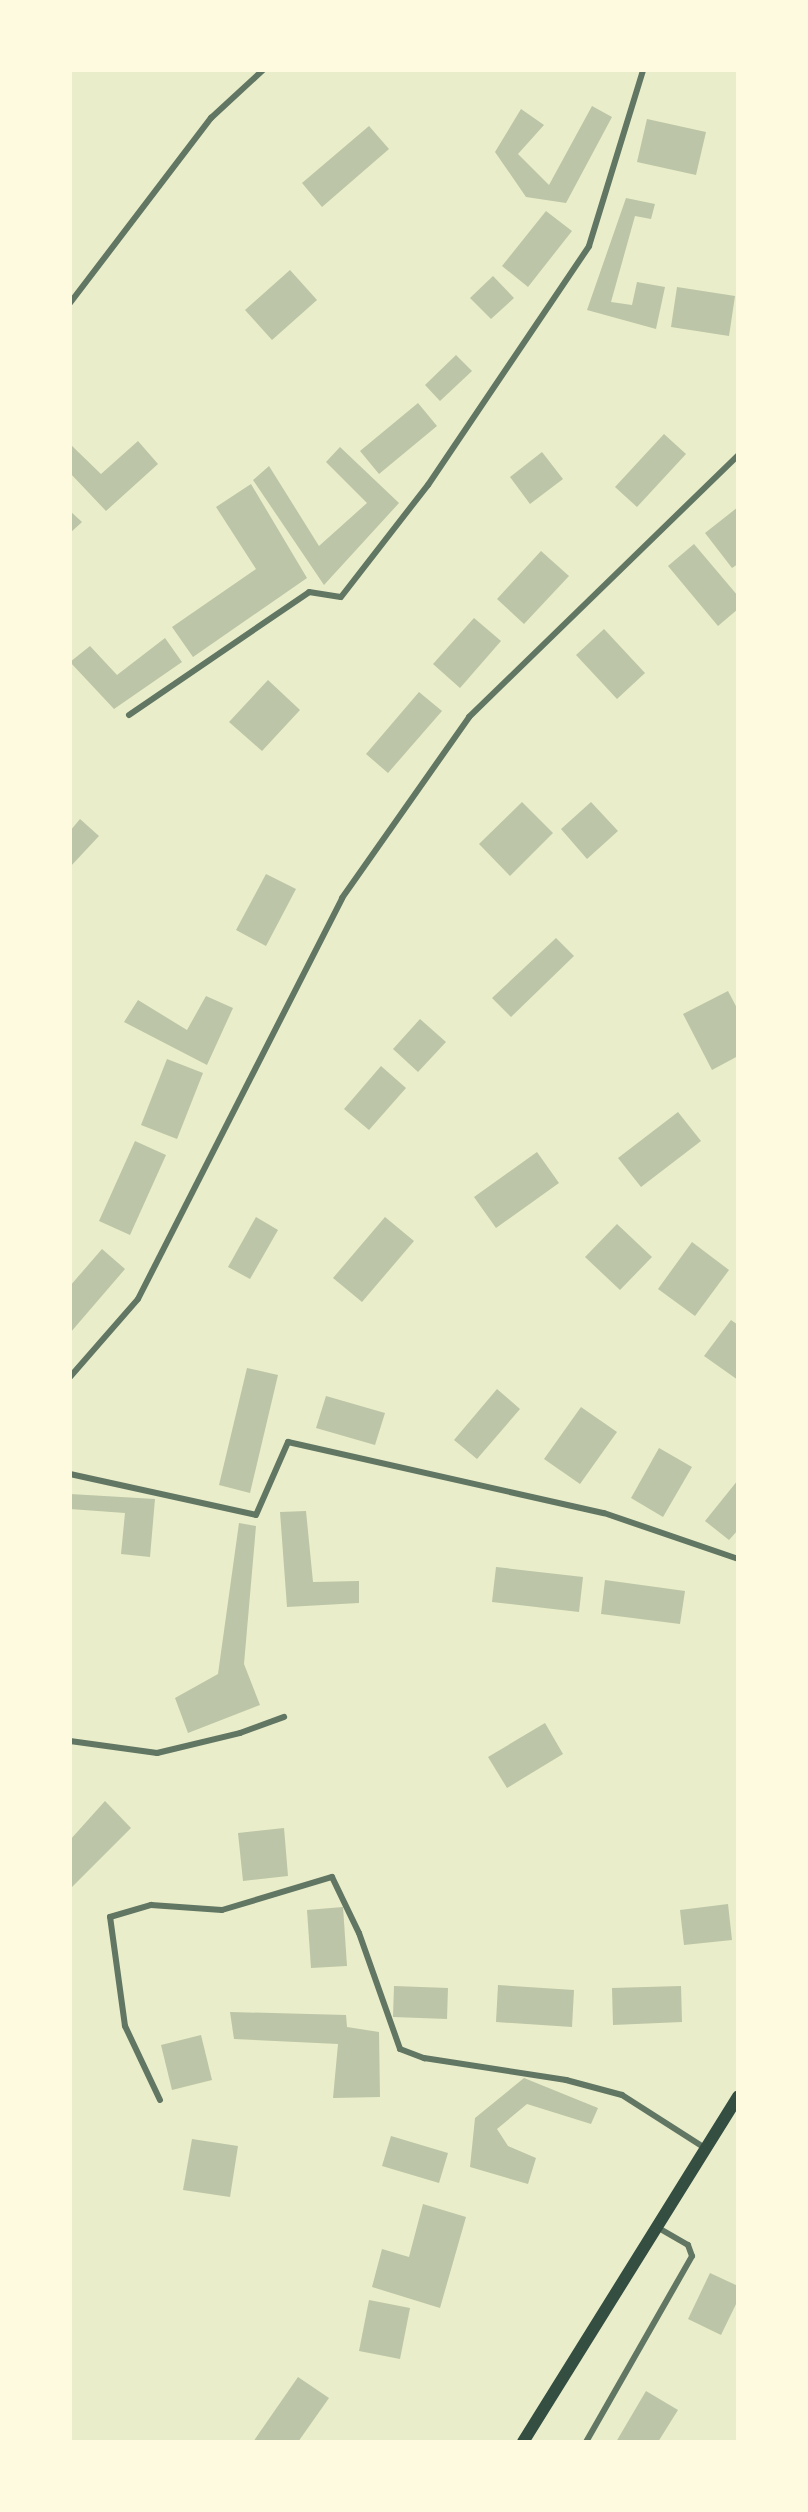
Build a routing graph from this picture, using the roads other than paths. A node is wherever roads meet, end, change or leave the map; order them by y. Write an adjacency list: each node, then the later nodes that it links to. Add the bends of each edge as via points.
1 (263, 70): 3 (street, via 211,118)
2 (643, 70): 5 (street, via 588,246 428,485 341,597 309,592)
3 (70, 303)
4 (738, 455): 6 (street, via 469,717 342,898 138,1299)
5 (129, 715)
6 (70, 1377)
7 (70, 1474): 8 (street, via 256,1515 288,1442 604,1513)
8 (738, 1559)
9 (284, 1717): 10 (street, via 240,1733 157,1753)
10 (70, 1742)
11 (738, 2097): 13 (main road)
12 (160, 2100): 13 (street, via 125,2026 110,1917 151,1905 222,1910 332,1877 358,1933 400,2049 424,2058 566,2080 622,2095)
13 (705, 2148): 14 (main road)
14 (659, 2228): 15 (main road); 16 (street, via 688,2245 690,2262)
15 (524, 2442)
16 (586, 2442)

